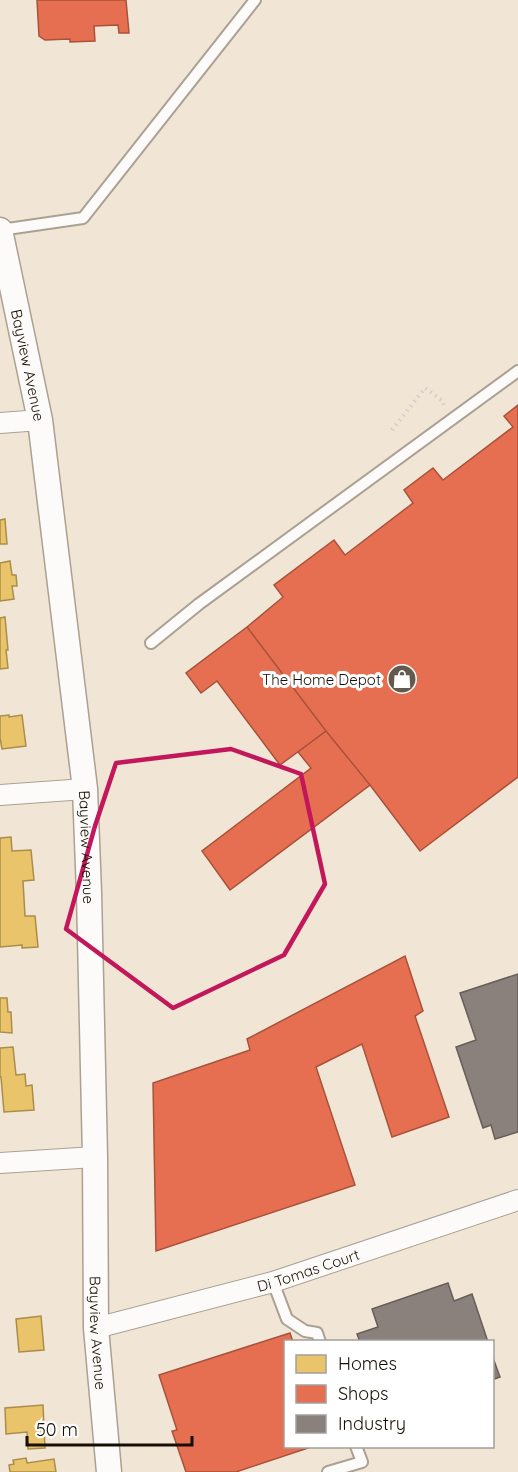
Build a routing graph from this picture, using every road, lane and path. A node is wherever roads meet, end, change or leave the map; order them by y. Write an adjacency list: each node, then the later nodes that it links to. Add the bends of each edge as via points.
1 (255, 0): 2 (lane, via 83,218)
2 (0, 230): 4 (street, Bayview Avenue)
3 (518, 370): 6 (lane)
4 (40, 420): 5 (street); 9 (street, Bayview Avenue)
5 (0, 423)
6 (447, 423): 7 (path, via 443,401 424,388); 8 (lane)
7 (392, 430)
8 (151, 643)
9 (85, 789): 10 (street); 11 (street, Bayview Avenue)
10 (0, 795)
11 (95, 1156): 12 (street); 15 (street, Bayview Avenue)
12 (0, 1163)
13 (518, 1200): 14 (street, Di Tomas Court)
14 (273, 1282): 15 (street, Di Tomas Court); 16 (lane, via 287,1318 305,1331 317,1333)
15 (96, 1328): 18 (street, Bayview Avenue)
16 (320, 1340)
17 (357, 1448): 19 (lane, via 362,1462)
18 (109, 1472)
19 (328, 1472)

